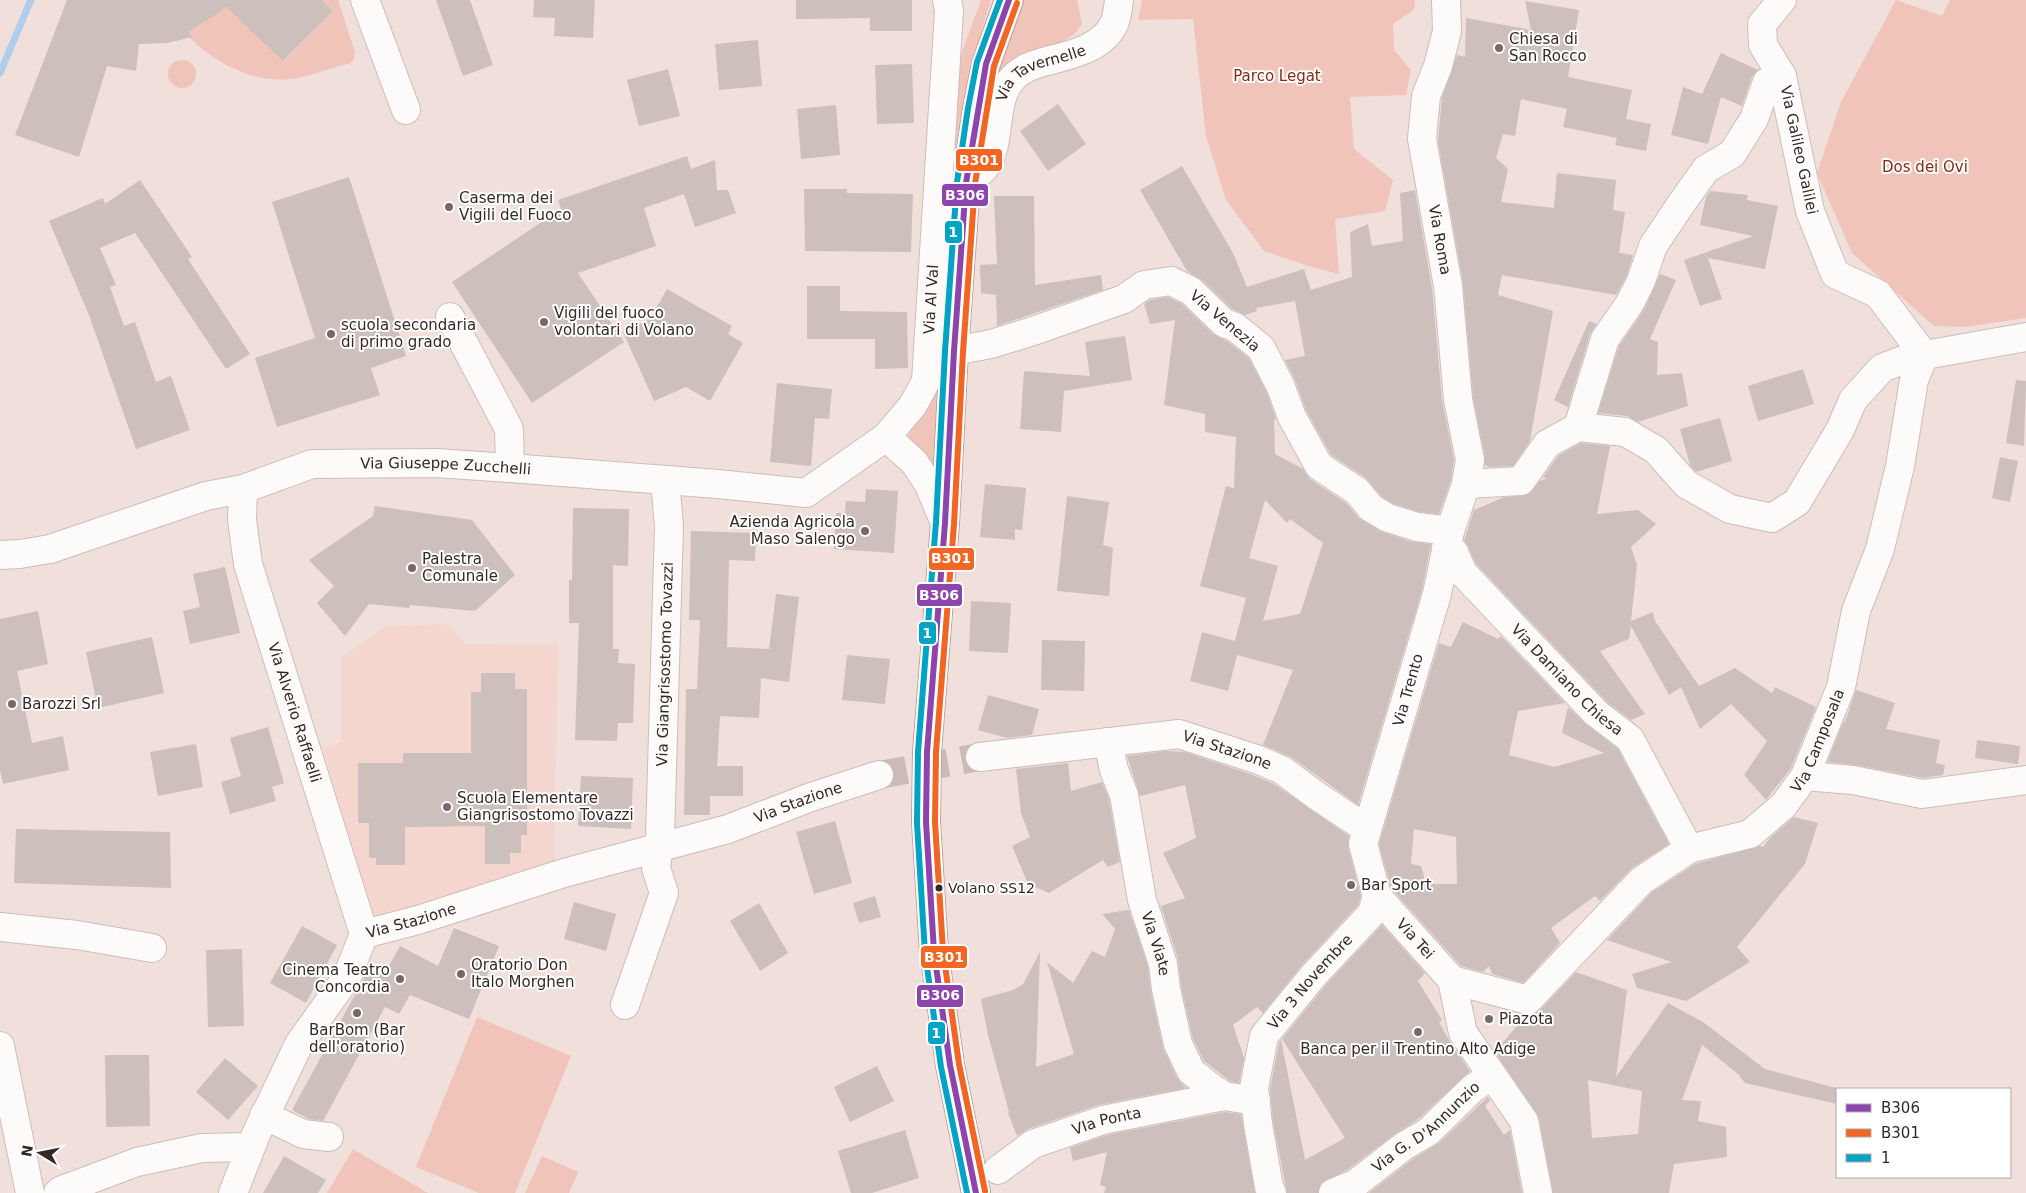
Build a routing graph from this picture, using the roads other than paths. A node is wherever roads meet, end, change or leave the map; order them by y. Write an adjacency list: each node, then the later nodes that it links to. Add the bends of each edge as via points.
1 (365, 0): 8 (street)
2 (947, 0): 15 (street, Via Al Val, via 945,91 926,381 912,405)
3 (1009, 0): 9 (main road, via 986,64)
4 (1119, 0): 9 (street, Via Tavernelle, via 1114,25 1096,44 1026,68 1012,78 1004,92 986,167)
5 (1446, 0): 18 (street, Via Roma, via 1447,32 1426,96 1422,139 1448,286 1458,399 1470,460)
6 (1782, 0): 7 (street, via 1762,24 1763,44)
7 (1782, 76): 13 (street, Via Galileo Galilei, via 1810,211 1835,274 1878,294); 14 (street, Via Galileo Galilei, via 1767,82 1754,119 1732,154 1706,169 1653,246 1630,303 1605,339)
8 (406, 110)
9 (966, 183): 12 (main road)
10 (450, 317): 16 (street, via 509,429)
11 (2026, 337): 13 (street)
12 (954, 351): 20 (main road); 21 (street, Via Venezia, via 1033,332 1124,299 1144,285 1171,282 1191,291 1224,323 1235,327 1261,348 1292,417 1319,466 1388,518)
13 (1924, 355): 14 (street, via 1882,368 1853,400 1840,430 1797,502 1772,518 1730,509 1686,484 1656,450 1625,432); 26 (street, Via Camposala, via 1914,380 1900,466 1880,549 1856,611 1841,687)
14 (1578, 427): 18 (street, via 1547,444 1521,481)
15 (886, 437): 17 (street, Via Giuseppe Zucchelli, via 806,493); 20 (street, via 914,462 928,483)
16 (510, 468): 17 (street, Via Giuseppe Zucchelli); 19 (street, Via Giuseppe Zucchelli, via 436,463 312,464)
17 (665, 480): 29 (street, Via Giangrisostomo Tovazzi, via 669,526)
18 (1466, 484): 21 (street, Via Trento)
19 (243, 489): 22 (street, Via Giuseppe Zucchelli, via 206,496 50,549); 33 (street, Via Alverio Raffaelli, via 242,520 248,564)
20 (945, 523): 48 (main road, via 927,752 926,822 934,952 950,1065)
21 (1448, 539): 28 (street, Via Trento, via 1436,594); 30 (street, Via Damiano Chiesa, via 1463,573 1596,713 1630,739)
22 (0, 555)
23 (1108, 742): 24 (street, Via Stazione); 28 (street, Via Stazione, via 1179,734 1259,760 1282,770); 39 (street, Via Viate, via 1126,803 1142,900 1163,964 1178,1044 1191,1071)
24 (980, 757)
25 (879, 775): 29 (street, Via Stazione, via 728,829)
26 (1804, 776): 27 (street, via 1853,780 1922,794); 30 (street, Via Camposala, via 1783,806 1750,834)
27 (2026, 780)
28 (1368, 829): 31 (street, Via Trento, via 1363,844)
29 (658, 848): 33 (street, Via Stazione); 36 (street, Via Giangrisostomo Tovazzi, via 656,868 664,893)
30 (1688, 849): 35 (street, Via Camposala, via 1640,881 1528,1000)
31 (1376, 896): 35 (street, Via Tei); 40 (street, Via 3 Novembre, via 1372,914 1313,976 1264,1036 1254,1088)
32 (0, 927): 34 (street)
33 (364, 934): 41 (street, Via Stazione, via 347,978 298,1044)
34 (152, 948)
35 (1452, 980): 38 (street, via 1462,1033)
36 (625, 1005)
37 (0, 1046): 45 (street)
38 (1492, 1075): 50 (street, Via G. D'Annunzio, via 1472,1089 1428,1132 1404,1146 1355,1184); 51 (street, via 1524,1121)
39 (1224, 1096): 40 (street, Via Viate); 44 (street, VIa Ponta, via 1103,1120 1033,1144)
40 (1256, 1101): 49 (street, Via 3 Novembre)
41 (264, 1115): 42 (street, via 303,1134); 43 (street, Via Stazione)
42 (329, 1136)
43 (250, 1147): 46 (street, via 202,1148 137,1162); 47 (street, Via Stazione)
44 (998, 1170)
45 (30, 1193)
46 (58, 1193)
47 (232, 1193)
48 (976, 1193)
49 (1272, 1193)
50 (1333, 1193)
51 (1538, 1193)

